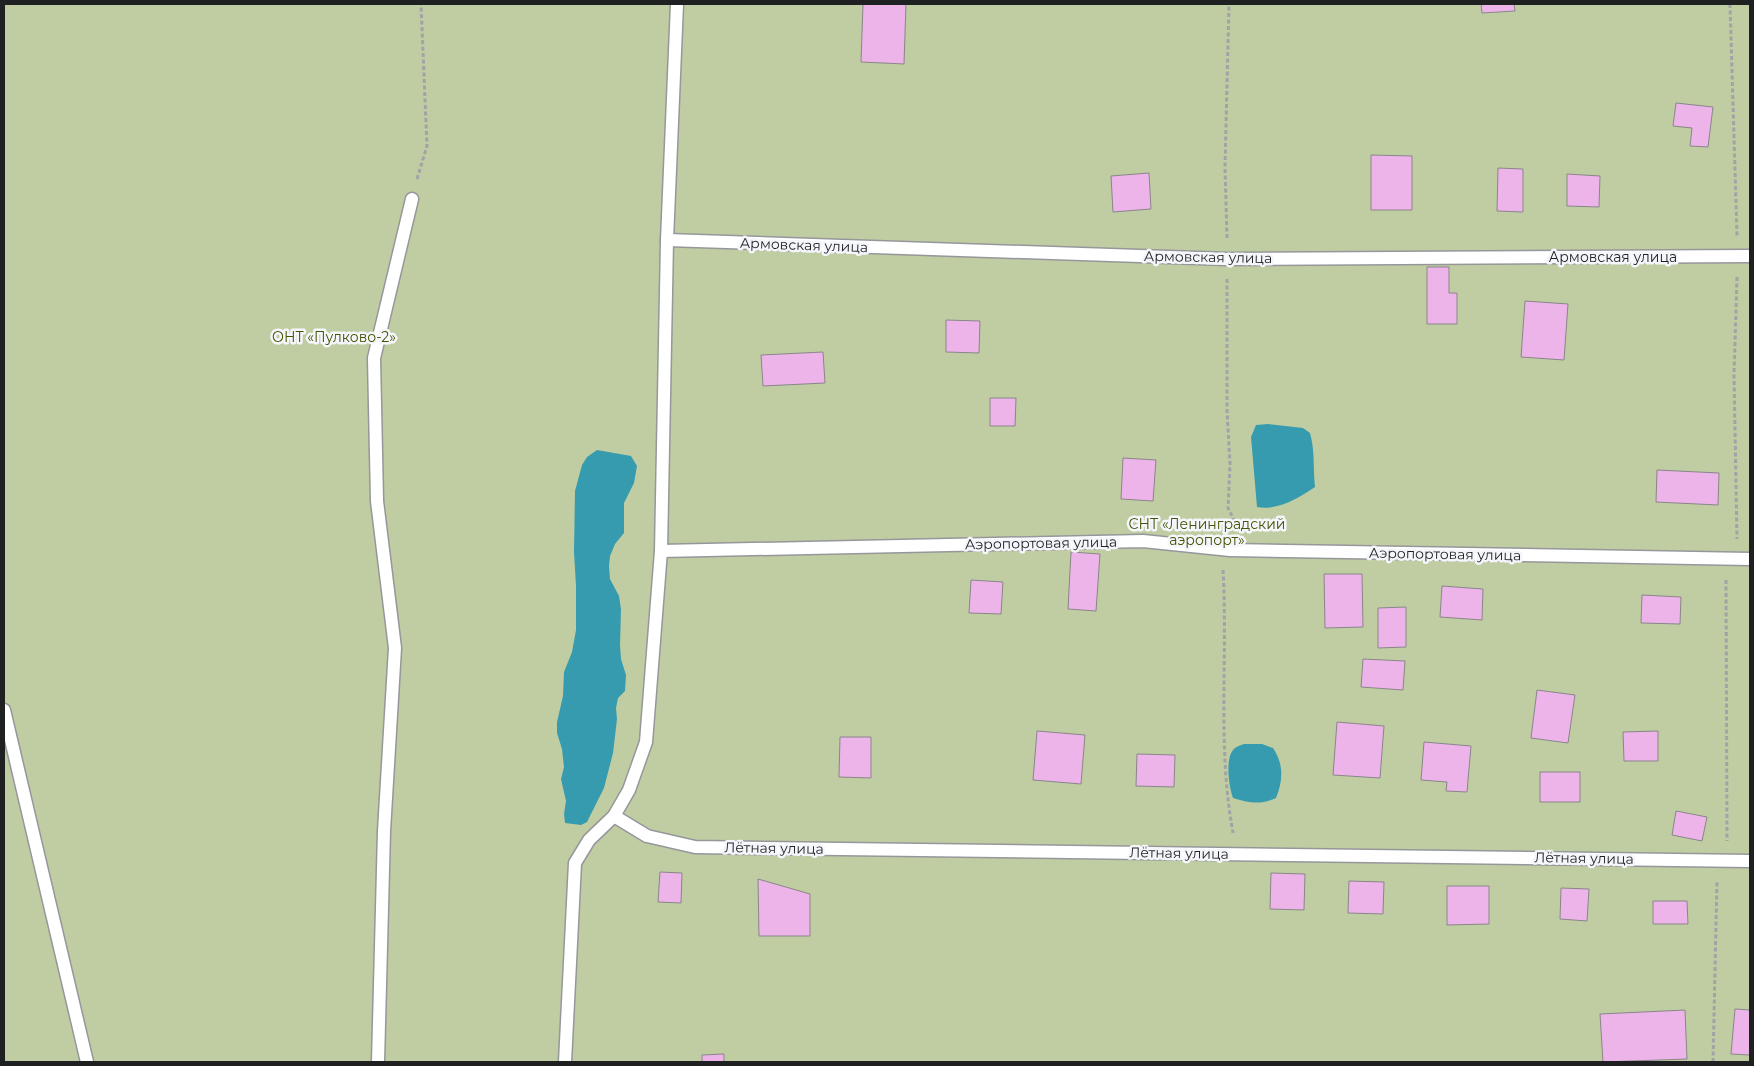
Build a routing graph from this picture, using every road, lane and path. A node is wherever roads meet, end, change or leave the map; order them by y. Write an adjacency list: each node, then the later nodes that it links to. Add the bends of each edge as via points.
1 (421, 4): 5 (path, via 427,146)
2 (677, 4): 6 (lane)
3 (1229, 4): 8 (path, via 1225,167)
4 (1730, 4): 7 (path)
5 (412, 199): 18 (lane, via 374,358 377,501 395,648 384,831)
6 (667, 240): 8 (lane, Армовская улица); 10 (lane)
7 (1744, 256): 8 (lane, Армовская улица); 11 (path, via 1734,375)
8 (1227, 259): 9 (path, via 1228,508 1240,531)
9 (1230, 550): 10 (lane, Аэропортовая улица, via 1143,541); 11 (lane, Аэропортовая улица); 14 (path, via 1223,564 1224,741 1227,792)
10 (661, 551): 13 (lane, via 646,742 630,790)
11 (1738, 559): 15 (path)
12 (4, 710): 17 (lane)
13 (614, 816): 14 (lane, Лётная улица, via 647,836 695,847); 19 (lane, via 589,840 575,863)
14 (1237, 854): 15 (lane, Лётная улица)
15 (1723, 860): 16 (lane, Лётная улица); 20 (path)
16 (1750, 861)
17 (86, 1062)
18 (378, 1062)
19 (565, 1062)
20 (1713, 1062)

